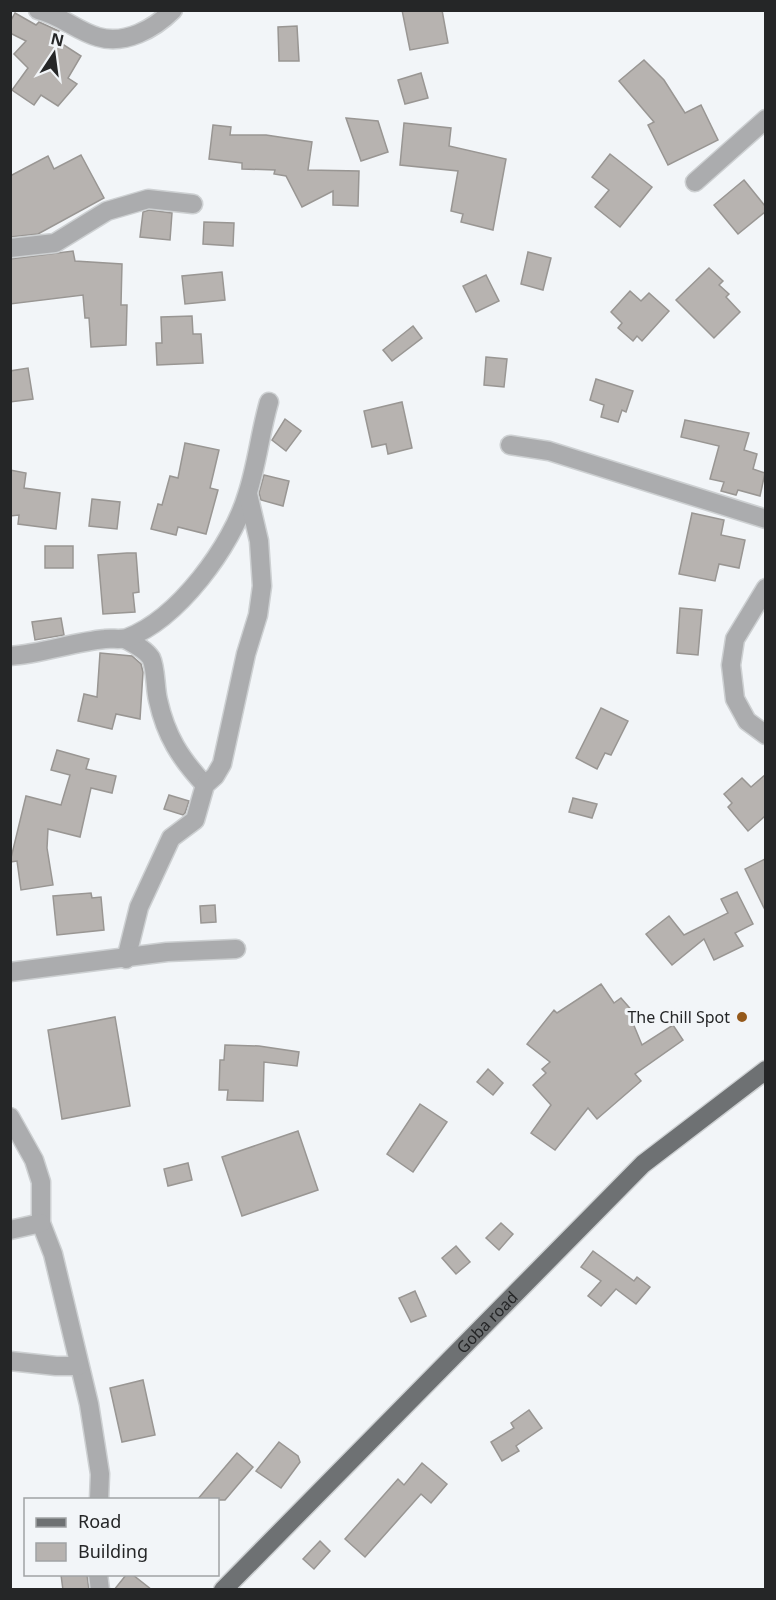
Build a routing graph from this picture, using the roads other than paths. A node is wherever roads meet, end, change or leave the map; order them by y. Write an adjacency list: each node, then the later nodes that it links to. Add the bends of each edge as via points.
1 (38, 10): 2 (street, via 99,37 135,37)
2 (173, 10)
3 (765, 119): 4 (street)
4 (695, 182)
5 (193, 204): 6 (street, via 148,199 107,211 55,243)
6 (10, 248)
7 (269, 402): 9 (street)
8 (510, 445): 10 (street, via 549,451)
9 (248, 494): 12 (street, via 230,533 170,611 155,624); 15 (street, via 263,565 258,615 222,764)
10 (765, 519)
11 (765, 588): 14 (street, via 735,639 731,665 735,699 747,721)
12 (125, 639): 13 (street); 15 (street, via 142,648 152,660 158,702 171,738 180,759)
13 (10, 656)
14 (765, 735)
15 (205, 785): 17 (street, via 195,820 171,838 140,908)
16 (236, 949): 17 (street, via 167,952)
17 (126, 959): 18 (street)
18 (10, 972)
19 (765, 1070): 26 (main road, Goba road, via 643,1164)
20 (10, 1117): 21 (street, via 34,1160 41,1182)
21 (41, 1223): 22 (street); 24 (street, via 53,1254)
22 (10, 1230)
23 (10, 1360): 24 (street)
24 (79, 1366): 25 (street, via 96,1442)
25 (99, 1498)
26 (223, 1590)

